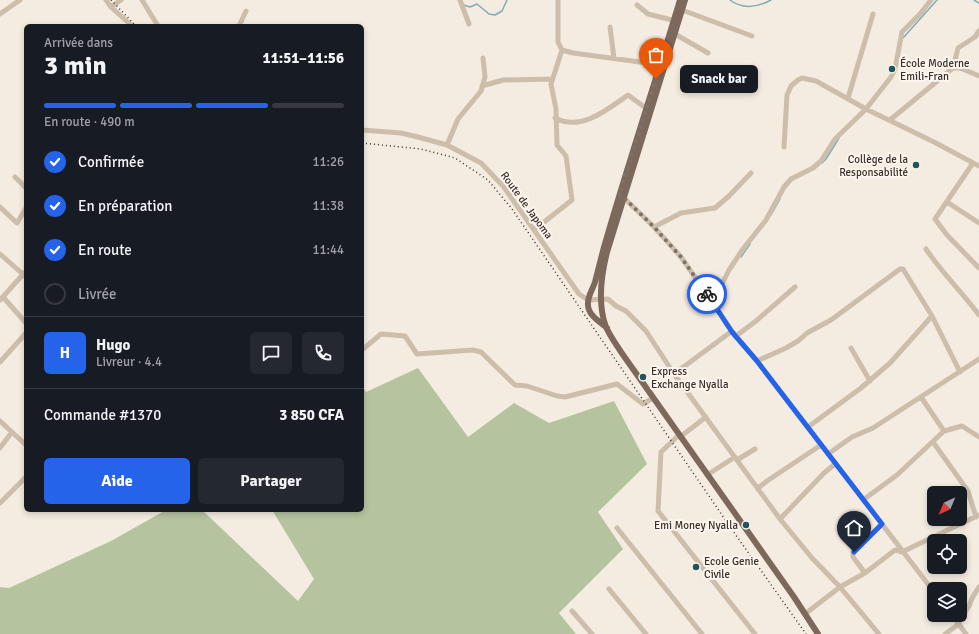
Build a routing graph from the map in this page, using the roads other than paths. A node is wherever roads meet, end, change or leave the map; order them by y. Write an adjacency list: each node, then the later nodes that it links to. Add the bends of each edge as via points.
1 (20, 0): 14 (street)
2 (106, 0): 11 (street)
3 (121, 0): 11 (street)
4 (142, 0): 18 (street)
5 (460, 0): 20 (street)
6 (558, 0): 25 (street, via 558,42)
7 (680, 0): 16 (main road)
8 (686, 0): 12 (main road)
9 (931, 0): 36 (street, via 902,32 891,78)
10 (637, 5): 16 (street, via 648,14)
11 (111, 7): 17 (street)
12 (682, 10): 16 (main road); 24 (street)
13 (246, 11): 19 (street)
14 (0, 14)
15 (873, 14): 34 (street)
16 (676, 21): 23 (main road); 29 (main road)
17 (130, 24)
18 (157, 24)
19 (240, 24)
20 (469, 24)
21 (610, 27): 28 (street)
22 (979, 31): 30 (street, via 975,37 958,48)
23 (675, 34): 26 (street); 29 (main road)
24 (752, 36)
25 (562, 50): 28 (street); 32 (street)
26 (708, 53)
27 (483, 58): 33 (street, via 485,77)
28 (614, 58): 29 (street)
29 (663, 65): 35 (main road); 47 (main road)
30 (953, 68): 31 (street, via 960,68); 38 (street)
31 (979, 76)
32 (552, 79): 33 (street, via 503,80); 37 (street)
33 (482, 86): 40 (street, via 479,95 458,119)
34 (848, 98): 36 (street); 41 (street, via 816,81 802,78 798,80 791,86 787,95)
35 (647, 108): 37 (street, via 628,95 603,113 587,120 572,122); 47 (main road)
36 (866, 109): 38 (street); 64 (street, via 835,139 821,161 791,179 784,187 766,220 729,270)
37 (555, 118): 53 (street, via 557,145 566,156 572,200)
38 (890, 120): 42 (street)
39 (364, 130): 40 (street, Route de Japoma, via 401,133)
40 (447, 145): 53 (street, Route de Japoma, via 477,160 497,179)
41 (784, 147)
42 (973, 163): 43 (street); 48 (street)
43 (979, 166)
44 (751, 173): 52 (street, via 715,208 681,213)
45 (15, 177): 46 (street)
46 (24, 186)
47 (621, 196): 52 (street); 56 (main road)
48 (947, 202): 51 (street); 57 (street, via 935,220)
49 (0, 207): 50 (street, via 17,223)
50 (24, 211)
51 (979, 223)
52 (654, 227): 64 (street, via 681,257)
53 (534, 230): 63 (street, Route de Japoma, via 576,291)
54 (926, 249): 65 (street)
55 (0, 254): 58 (street)
56 (600, 268): 61 (main road); 63 (main road)
57 (979, 268)
58 (24, 273)
59 (24, 275): 62 (street)
60 (795, 287): 69 (street, via 756,321)
61 (601, 298): 63 (street); 68 (main road); 77 (street, via 608,299 633,317 646,331)
62 (1, 299): 67 (street)
63 (588, 300): 68 (main road, via 589,310)
64 (713, 302): 69 (street)
65 (979, 315)
66 (932, 316): 74 (street, via 905,271 900,269 831,320 816,327 792,345); 76 (street); 78 (street, via 890,363)
67 (24, 321)
68 (607, 328): 80 (main road)
69 (734, 334): 74 (street); 77 (street)
70 (24, 340): 75 (street)
71 (364, 346): 80 (street, via 381,334 405,336 418,354 473,350 481,352 516,385 557,396 585,393 614,384 643,404)
72 (851, 348): 78 (street)
73 (979, 359): 76 (street)
74 (757, 361): 83 (street)
75 (0, 362)
76 (960, 372): 79 (street)
77 (674, 374): 81 (street)
78 (870, 381): 83 (street)
79 (921, 397): 84 (street); 93 (street)
80 (653, 398): 86 (main road)
81 (706, 417): 86 (street); 94 (street)
82 (0, 421): 85 (street)
83 (808, 427): 90 (street)
84 (944, 431): 87 (street, via 962,426); 88 (street)
85 (12, 432): 89 (street); 91 (street)
86 (680, 436): 96 (main road); 117 (street, via 661,452 658,511)
87 (979, 437)
88 (933, 442): 99 (street, via 893,479); 101 (street, via 968,492)
89 (24, 443)
90 (821, 445): 93 (street); 98 (street)
91 (0, 448)
92 (755, 449): 94 (street)
93 (828, 454): 95 (street)
94 (736, 458): 96 (street); 98 (street)
95 (835, 464): 99 (street); 102 (street)
96 (707, 475): 112 (main road)
97 (24, 480): 100 (street)
98 (758, 488): 102 (street)
99 (863, 500): 103 (street)
100 (0, 503)
101 (977, 516): 105 (street)
102 (780, 519): 108 (street)
103 (882, 524): 105 (street); 106 (street, via 856,548 853,554)
104 (617, 528): 116 (street)
105 (902, 552): 106 (street, via 895,550); 107 (street)
106 (865, 573): 108 (street)
107 (927, 583)
108 (840, 587): 112 (street); 119 (street)
109 (979, 588): 113 (street, via 972,595)
110 (609, 589): 115 (street)
111 (572, 611): 114 (street)
112 (805, 614): 118 (main road)
113 (959, 624): 120 (street); 121 (street)
114 (592, 634)
115 (646, 634)
116 (702, 634)
117 (754, 634)
118 (818, 634)
119 (879, 634)
120 (945, 634)
121 (966, 634)

